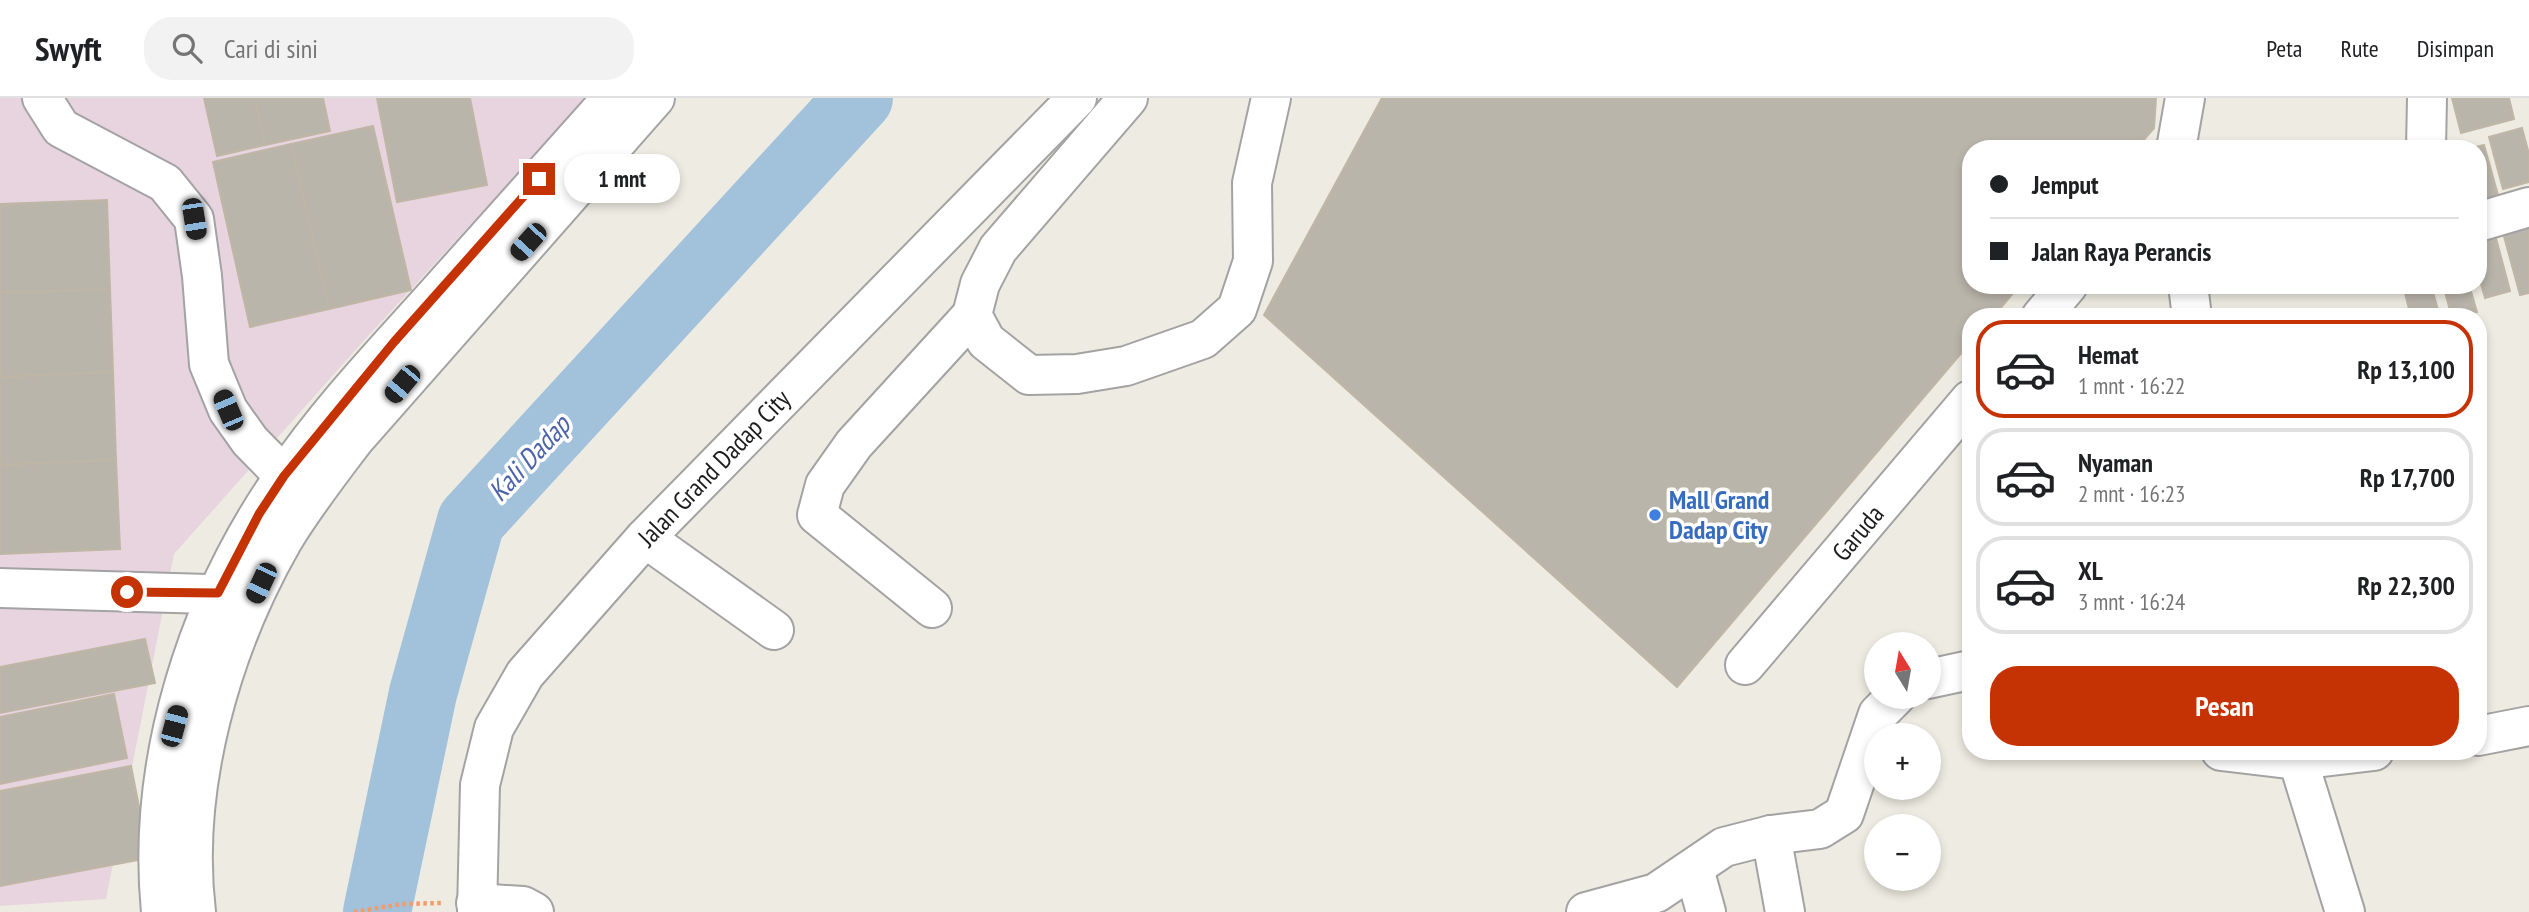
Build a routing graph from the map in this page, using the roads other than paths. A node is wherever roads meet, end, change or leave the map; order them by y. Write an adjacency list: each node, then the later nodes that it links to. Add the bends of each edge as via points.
1 (42, 98): 17 (street, via 61,128 165,183 194,219 209,364 228,410 250,441)
2 (612, 98): 17 (street, via 394,342)
3 (655, 98): 17 (street, via 354,440)
4 (1077, 98): 18 (street, Jalan Grand Dadap City)
5 (1128, 98): 15 (street, via 998,248 980,284)
6 (1270, 98): 15 (street, via 1252,183 1252,261 1237,309 1203,339 1126,366 1029,375 986,341)
7 (2185, 98): 9 (street)
8 (2427, 98): 10 (street)
9 (2178, 140)
10 (2427, 140)
11 (2529, 207): 12 (street)
12 (2487, 219)
13 (2060, 294): 14 (street)
14 (2049, 308)
15 (972, 315): 21 (street, via 854,444 825,485 817,515)
16 (1962, 409): 23 (street, Garuda)
17 (296, 488): 20 (street, via 259,514)
18 (645, 538): 22 (street); 32 (street, Jalan Grand Dadap City, via 525,674 494,728 480,785)
19 (0, 588): 20 (street)
20 (236, 595): 33 (street, via 187,681 174,726 157,853); 34 (street, via 201,771 191,858)
21 (932, 608)
22 (774, 630)
23 (1745, 665)
24 (1962, 672): 25 (street)
25 (1941, 676)
26 (1883, 709): 30 (street, via 1844,814 1820,829)
27 (2529, 726): 28 (street)
28 (2487, 734)
29 (2298, 760): 39 (street)
30 (1771, 835): 31 (street, via 1724,847); 38 (street)
31 (1693, 869): 36 (street, via 1656,893); 37 (street)
32 (477, 907): 35 (street, via 523,906)
33 (162, 912)
34 (196, 912)
35 (534, 912)
36 (1586, 912)
37 (1706, 912)
38 (1785, 912)
39 (2345, 912)

